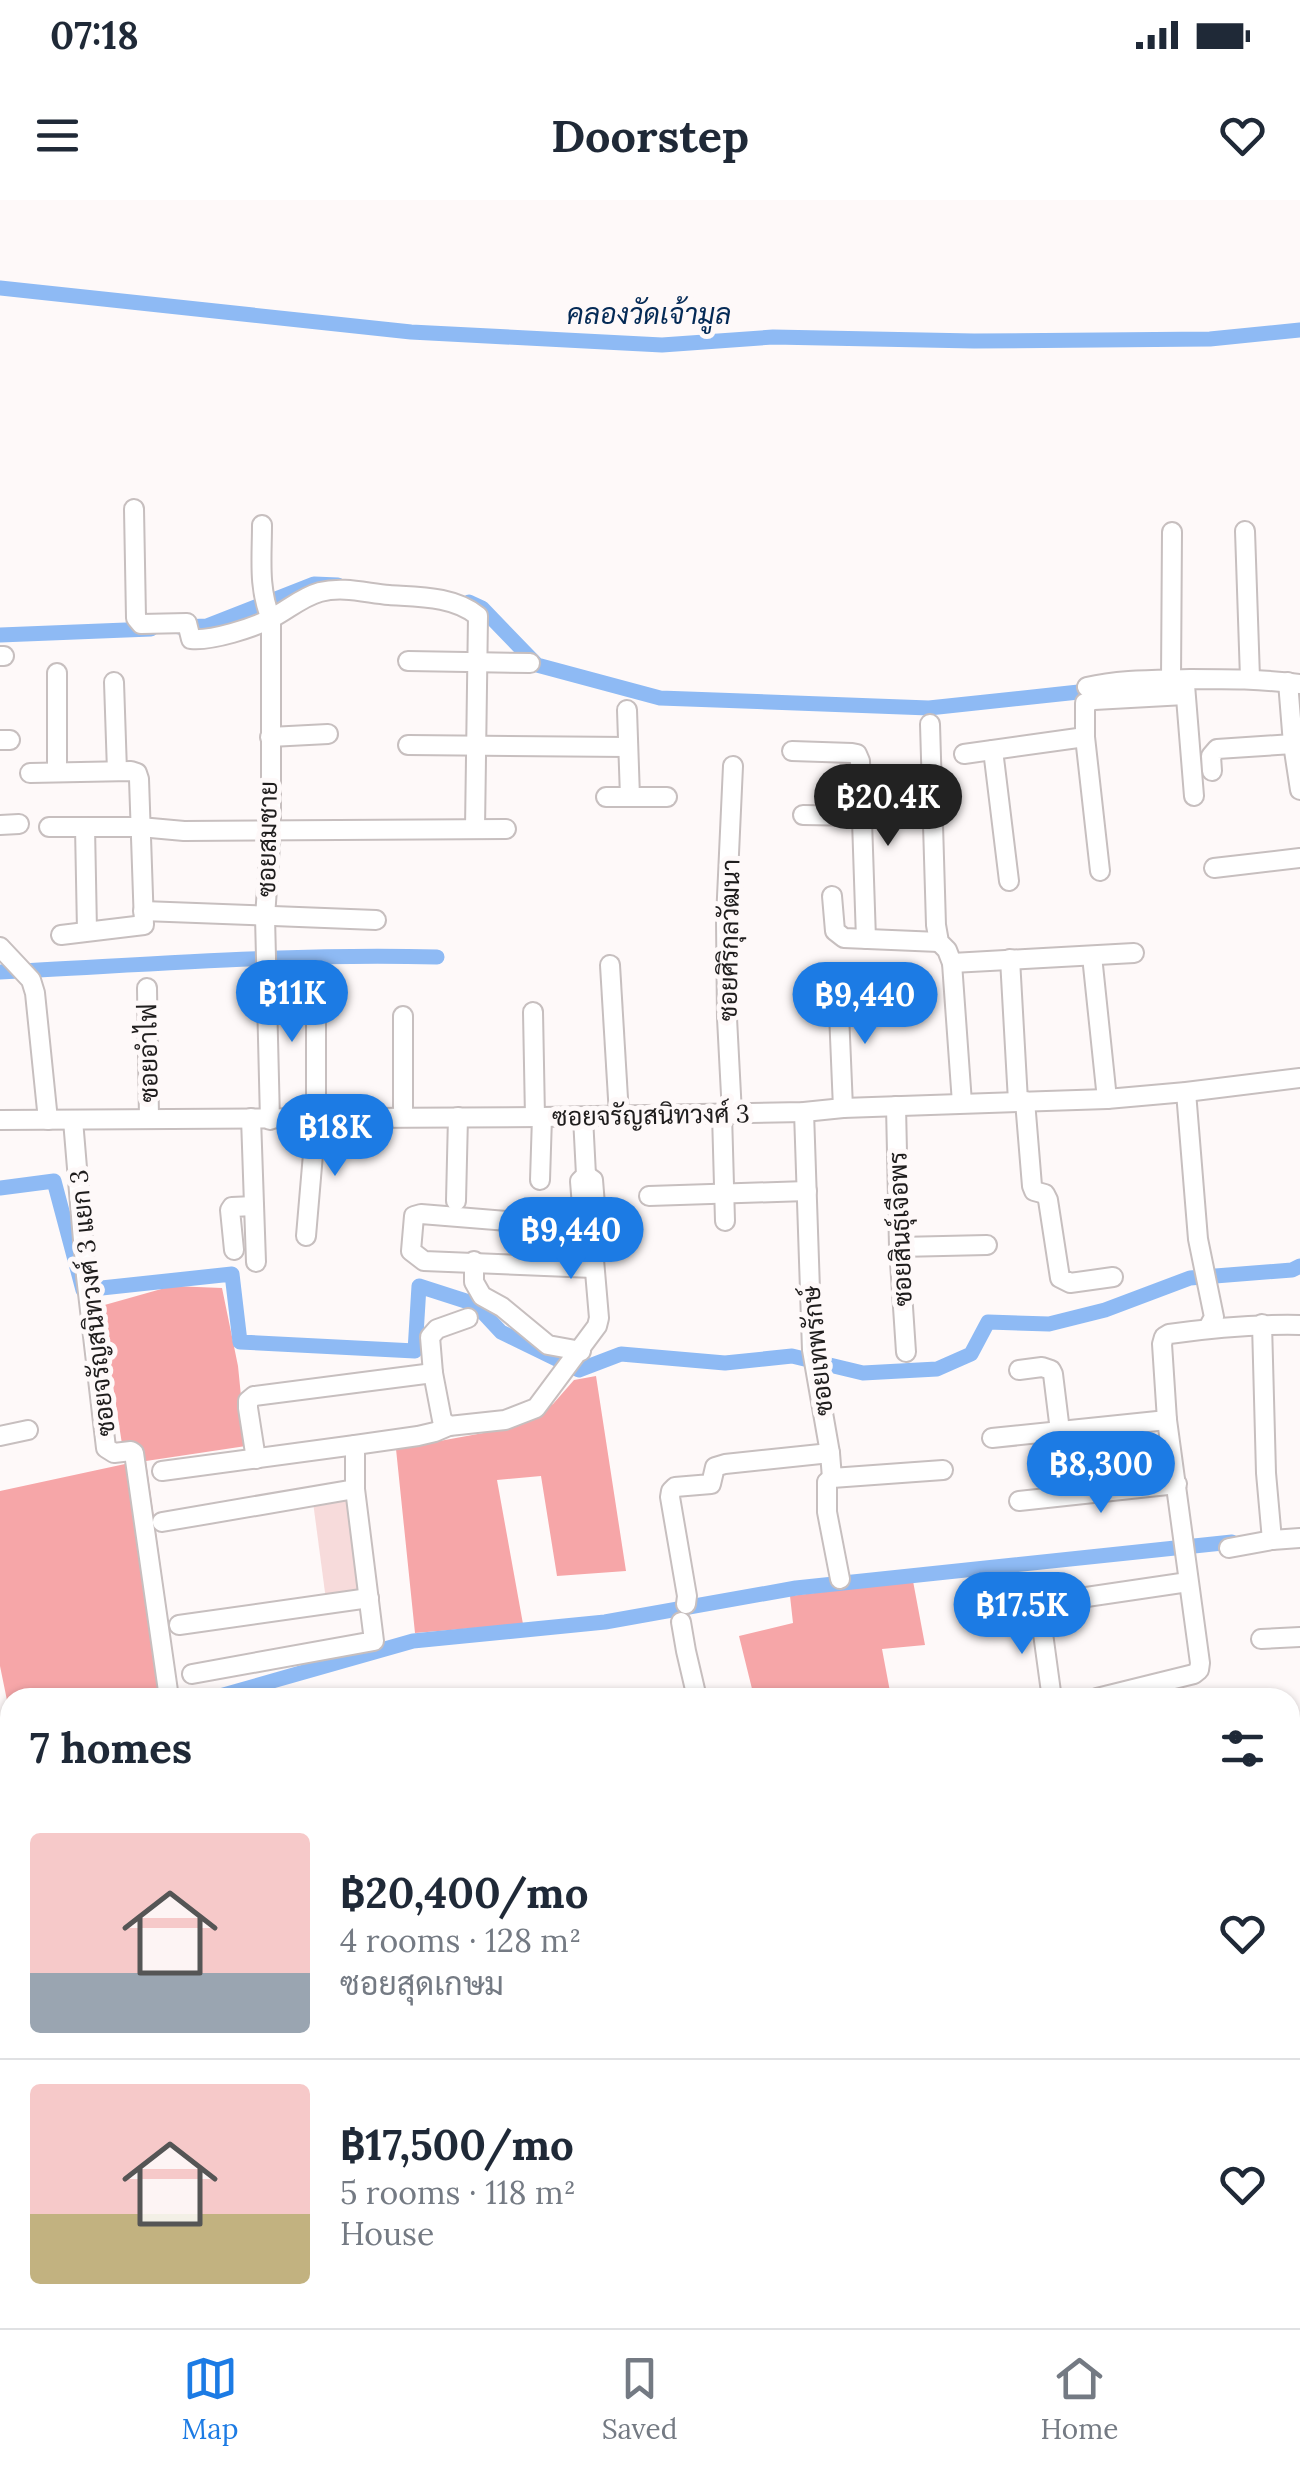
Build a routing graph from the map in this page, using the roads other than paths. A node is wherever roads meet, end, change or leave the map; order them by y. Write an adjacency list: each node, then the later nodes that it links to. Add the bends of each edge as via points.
1 (134, 509): 5 (street, via 141,624 186,623 194,640 250,627)
2 (262, 524): 5 (street, ซอยสมชาย)
3 (1245, 531): 10 (street)
4 (1172, 532): 13 (street)
5 (268, 612): 7 (street, via 339,589 428,597 478,616); 18 (street, ซอยสมชาย)
6 (408, 661): 7 (street)
7 (478, 663): 8 (street); 22 (street)
8 (530, 664)
9 (57, 672): 30 (street)
10 (1250, 678): 12 (street); 13 (street)
11 (114, 682): 28 (street)
12 (1294, 683): 20 (street)
13 (1180, 684): 14 (street); 19 (street, via 1085,703); 33 (street)
14 (1087, 686)
15 (627, 710): 23 (street)
16 (930, 724): 38 (street)
17 (328, 734): 18 (street)
18 (270, 737): 44 (street, ซอยสมชาย)
19 (1085, 737): 24 (street); 48 (street)
20 (1292, 744): 29 (street, via 1223,747 1211,756); 32 (street)
21 (408, 746): 22 (street)
22 (476, 746): 23 (street); 43 (street)
23 (627, 747): 35 (street)
24 (992, 750): 26 (street); 49 (street)
25 (792, 751): 39 (street, via 858,754)
26 (964, 754)
27 (733, 766): 77 (street, ซอยศิริกุลวัฒนา)
28 (118, 771): 30 (street); 41 (street, via 138,773)
29 (1212, 771)
30 (57, 772): 31 (street)
31 (30, 773)
32 (1300, 790)
33 (1194, 796)
34 (606, 797): 35 (street)
35 (630, 797): 36 (street)
36 (666, 797)
37 (803, 814): 39 (street)
38 (931, 814): 39 (street); 57 (street)
39 (863, 816): 56 (street)
40 (85, 827): 41 (street); 42 (street); 54 (street)
41 (140, 827): 44 (street); 51 (street)
42 (49, 828)
43 (475, 829): 44 (street); 45 (street)
44 (271, 830): 52 (street, ซอยสมชาย)
45 (506, 830)
46 (1300, 858): 47 (street)
47 (1214, 868)
48 (1100, 870)
49 (1009, 881)
50 (832, 896): 56 (street, via 838,935)
51 (144, 911): 52 (street); 54 (street, via 144,925)
52 (265, 918): 53 (street); 84 (street, ซอยสมชาย)
53 (376, 920)
54 (87, 931): 55 (street)
55 (61, 934)
56 (866, 939): 57 (street)
57 (939, 942): 62 (street)
58 (5, 951): 87 (street, via 35,993)
59 (1134, 952): 60 (street)
60 (1092, 956): 61 (street); 71 (street)
61 (1010, 960): 62 (street); 72 (street)
62 (952, 962): 73 (street)
63 (610, 965): 79 (street)
64 (316, 971): 85 (street)
65 (146, 988): 83 (street, ซอยอำไฟ)
66 (838, 989): 75 (street)
67 (533, 1012): 82 (street)
68 (403, 1016): 80 (street)
69 (1300, 1078): 70 (street, ซอยจรัญสนิทวงศ์ 3)
70 (1186, 1092): 71 (street, ซอยจรัญสนิทวงศ์ 3); 108 (street, via 1198,1238 1214,1317)
71 (1107, 1099): 72 (street, ซอยจรัญสนิทวงศ์ 3)
72 (1021, 1101): 73 (street, ซอยจรัญสนิทวงศ์ 3); 104 (street, via 1032,1186 1048,1200 1060,1278 1070,1283)
73 (962, 1103): 74 (street, ซอยจรัญสนิทวงศ์ 3)
74 (896, 1106): 75 (street, ซอยจรัญสนิทวงศ์ 3); 99 (street, ซอยสินธุ์เจือพร)
75 (844, 1108): 76 (street, ซอยจรัญสนิทวงศ์ 3)
76 (804, 1112): 77 (street, ซอยจรัญสนิทวงศ์ 3); 90 (street, ซอยเทพรักษ์)
77 (727, 1114): 79 (street, ซอยจรัญสนิทวงศ์ 3); 91 (street, ซอยศิริกุลวัฒนา)
78 (583, 1116): 79 (street, ซอยจรัญสนิทวงศ์ 3); 82 (street, ซอยจรัญสนิทวงศ์ 3); 95 (street, via 586,1175 580,1181)
79 (619, 1116)
80 (403, 1117): 81 (street, ซอยจรัญสนิทวงศ์ 3); 85 (street, ซอยจรัญสนิทวงศ์ 3)
81 (458, 1117): 82 (street, ซอยจรัญสนิทวงศ์ 3); 93 (street)
82 (538, 1117): 89 (street)
83 (150, 1118): 84 (street, ซอยจรัญสนิทวงศ์ 3); 88 (street, ซอยจรัญสนิทวงศ์ 3)
84 (261, 1119): 85 (street, ซอยจรัญสนิทวงศ์ 3); 94 (street, ซอยสมชาย)
85 (316, 1119): 97 (street)
86 (0, 1120): 87 (street, ซอยจรัญสนิทวงศ์ 3)
87 (48, 1120): 88 (street, ซอยจรัญสนิทวงศ์ 3)
88 (74, 1120): 139 (street, ซอยจรัญสนิทวงศ์ 3 แยก 3, via 106,1448 134,1453)
89 (540, 1180)
90 (808, 1192): 91 (street); 120 (street, ซอยเทพรักษ์, via 812,1350)
91 (724, 1193): 92 (street); 96 (street, ซอยศิริกุลวัฒนา)
92 (649, 1196)
93 (456, 1201)
94 (254, 1206): 100 (street, via 230,1210); 102 (street, ซอยสมชาย)
95 (590, 1220): 101 (street, via 414,1216 416,1256); 103 (street)
96 (725, 1221)
97 (306, 1236)
98 (988, 1245): 99 (street)
99 (899, 1247): 109 (street, ซอยสินธุ์เจือพร)
100 (234, 1250)
101 (474, 1261): 103 (street); 110 (street, via 482,1296 548,1345)
102 (256, 1262)
103 (594, 1268): 110 (street, via 600,1318)
104 (1113, 1277)
105 (468, 1318): 112 (street, via 433,1332)
106 (1262, 1324): 107 (street); 108 (street); 130 (street)
107 (1300, 1325)
108 (1208, 1328): 113 (street, via 1164,1337)
109 (906, 1352)
110 (578, 1355): 114 (street, via 530,1412)
111 (1020, 1370): 116 (street, via 1042,1367 1054,1374)
112 (433, 1373): 114 (street, via 442,1420); 121 (street, via 254,1396 248,1408)
113 (1167, 1420): 116 (street); 125 (street)
114 (450, 1426): 119 (street)
115 (28, 1430): 117 (street)
116 (1060, 1431): 118 (street)
117 (0, 1436)
118 (992, 1438)
119 (354, 1445): 121 (street); 126 (street)
120 (830, 1452): 124 (street, ซอยเทพรักษ์); 140 (street, via 726,1464 714,1467 711,1484 671,1491)
121 (256, 1459): 122 (street)
122 (162, 1470)
123 (943, 1470): 124 (street)
124 (832, 1478): 132 (street, ซอยเทพรักษ์, via 827,1512)
125 (1177, 1484): 127 (street); 133 (street)
126 (356, 1490): 128 (street); 134 (street)
127 (1019, 1502)
128 (162, 1522)
129 (1300, 1538): 130 (street)
130 (1272, 1540): 131 (street)
131 (1230, 1548)
132 (840, 1579)
133 (1188, 1582): 141 (street, via 1039,1604); 142 (street, via 1199,1670)
134 (370, 1598): 135 (street); 138 (street, via 372,1642)
135 (179, 1625)
136 (1300, 1637): 137 (street)
137 (1261, 1639)
138 (192, 1674)
139 (168, 1688)
140 (695, 1688)
141 (1050, 1688)
142 (1138, 1688)

